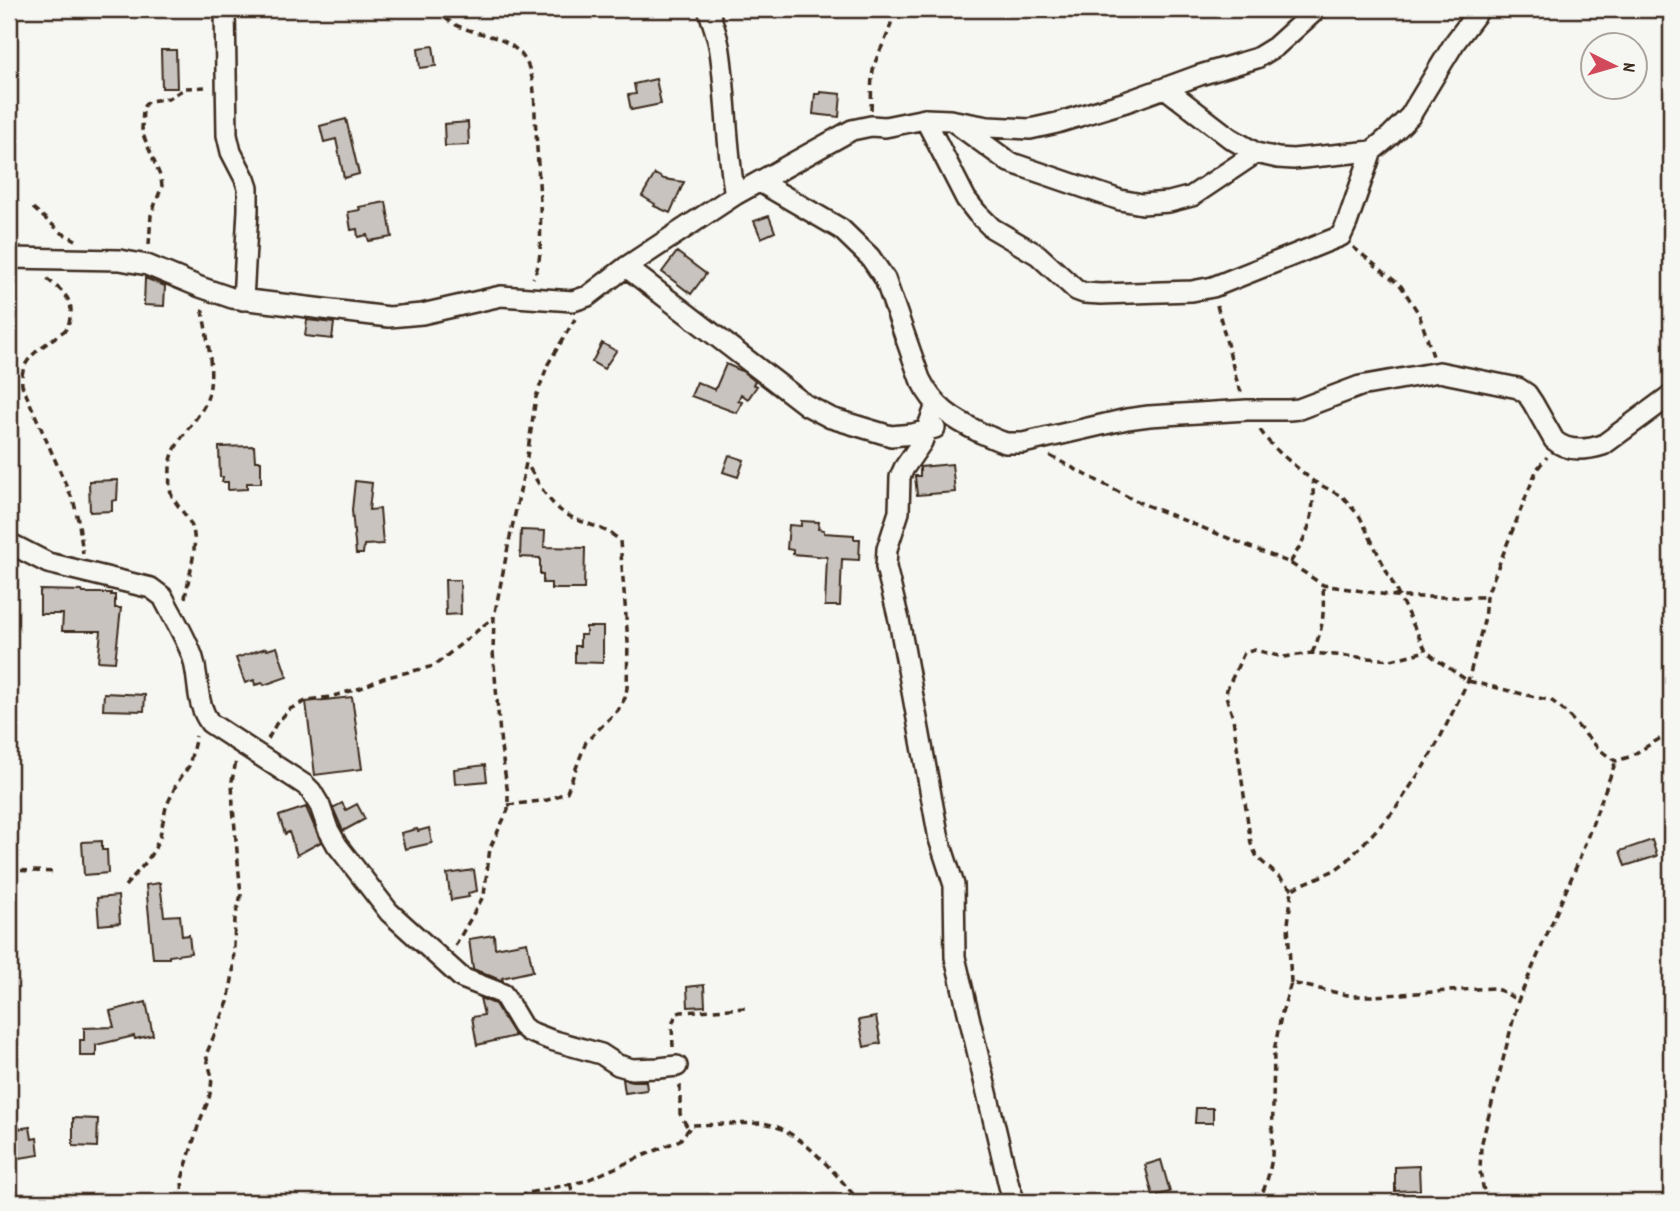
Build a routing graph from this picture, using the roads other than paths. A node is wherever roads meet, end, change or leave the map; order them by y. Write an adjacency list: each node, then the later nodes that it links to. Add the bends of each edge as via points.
1 (225, 9): 14 (street, via 228,144 248,188)
2 (708, 9): 11 (street, via 720,54)
3 (1317, 9): 5 (street, via 1257,58)
4 (1480, 9): 8 (street, via 1410,116)
5 (1165, 88): 7 (street, via 1030,129); 9 (street)
6 (925, 119): 7 (street); 8 (street, via 966,199 992,228 1038,255 1076,290 1101,294 1213,287 1341,236); 10 (street, via 852,130)
7 (950, 120): 9 (street, via 1009,162 1142,204 1192,196)
8 (1372, 151): 9 (street, via 1293,159)
9 (1256, 153)
10 (760, 182): 11 (street); 16 (street, via 841,229 870,257 886,279 920,379)
11 (735, 195): 13 (street)
12 (14, 258): 14 (street, via 120,260 147,265)
13 (626, 267): 14 (street, via 588,296 573,301 502,296 389,317); 18 (street, via 806,405 882,434 900,436)
14 (243, 300)
15 (1671, 395): 17 (street, via 1603,445 1581,449 1559,446 1527,394 1518,388 1438,372 1360,386 1299,409 1149,415 1023,443 1005,443)
16 (936, 405): 17 (street); 18 (street)
17 (957, 421): 18 (street)
18 (928, 430): 21 (street, via 900,477 899,512 886,567 939,839 954,885 955,957)
19 (9, 543): 20 (street, via 48,564 158,591 189,647 201,707 211,723 305,785 337,845 389,912 462,978 503,994 522,1026 632,1069)
20 (677, 1066)
21 (1015, 1202)

